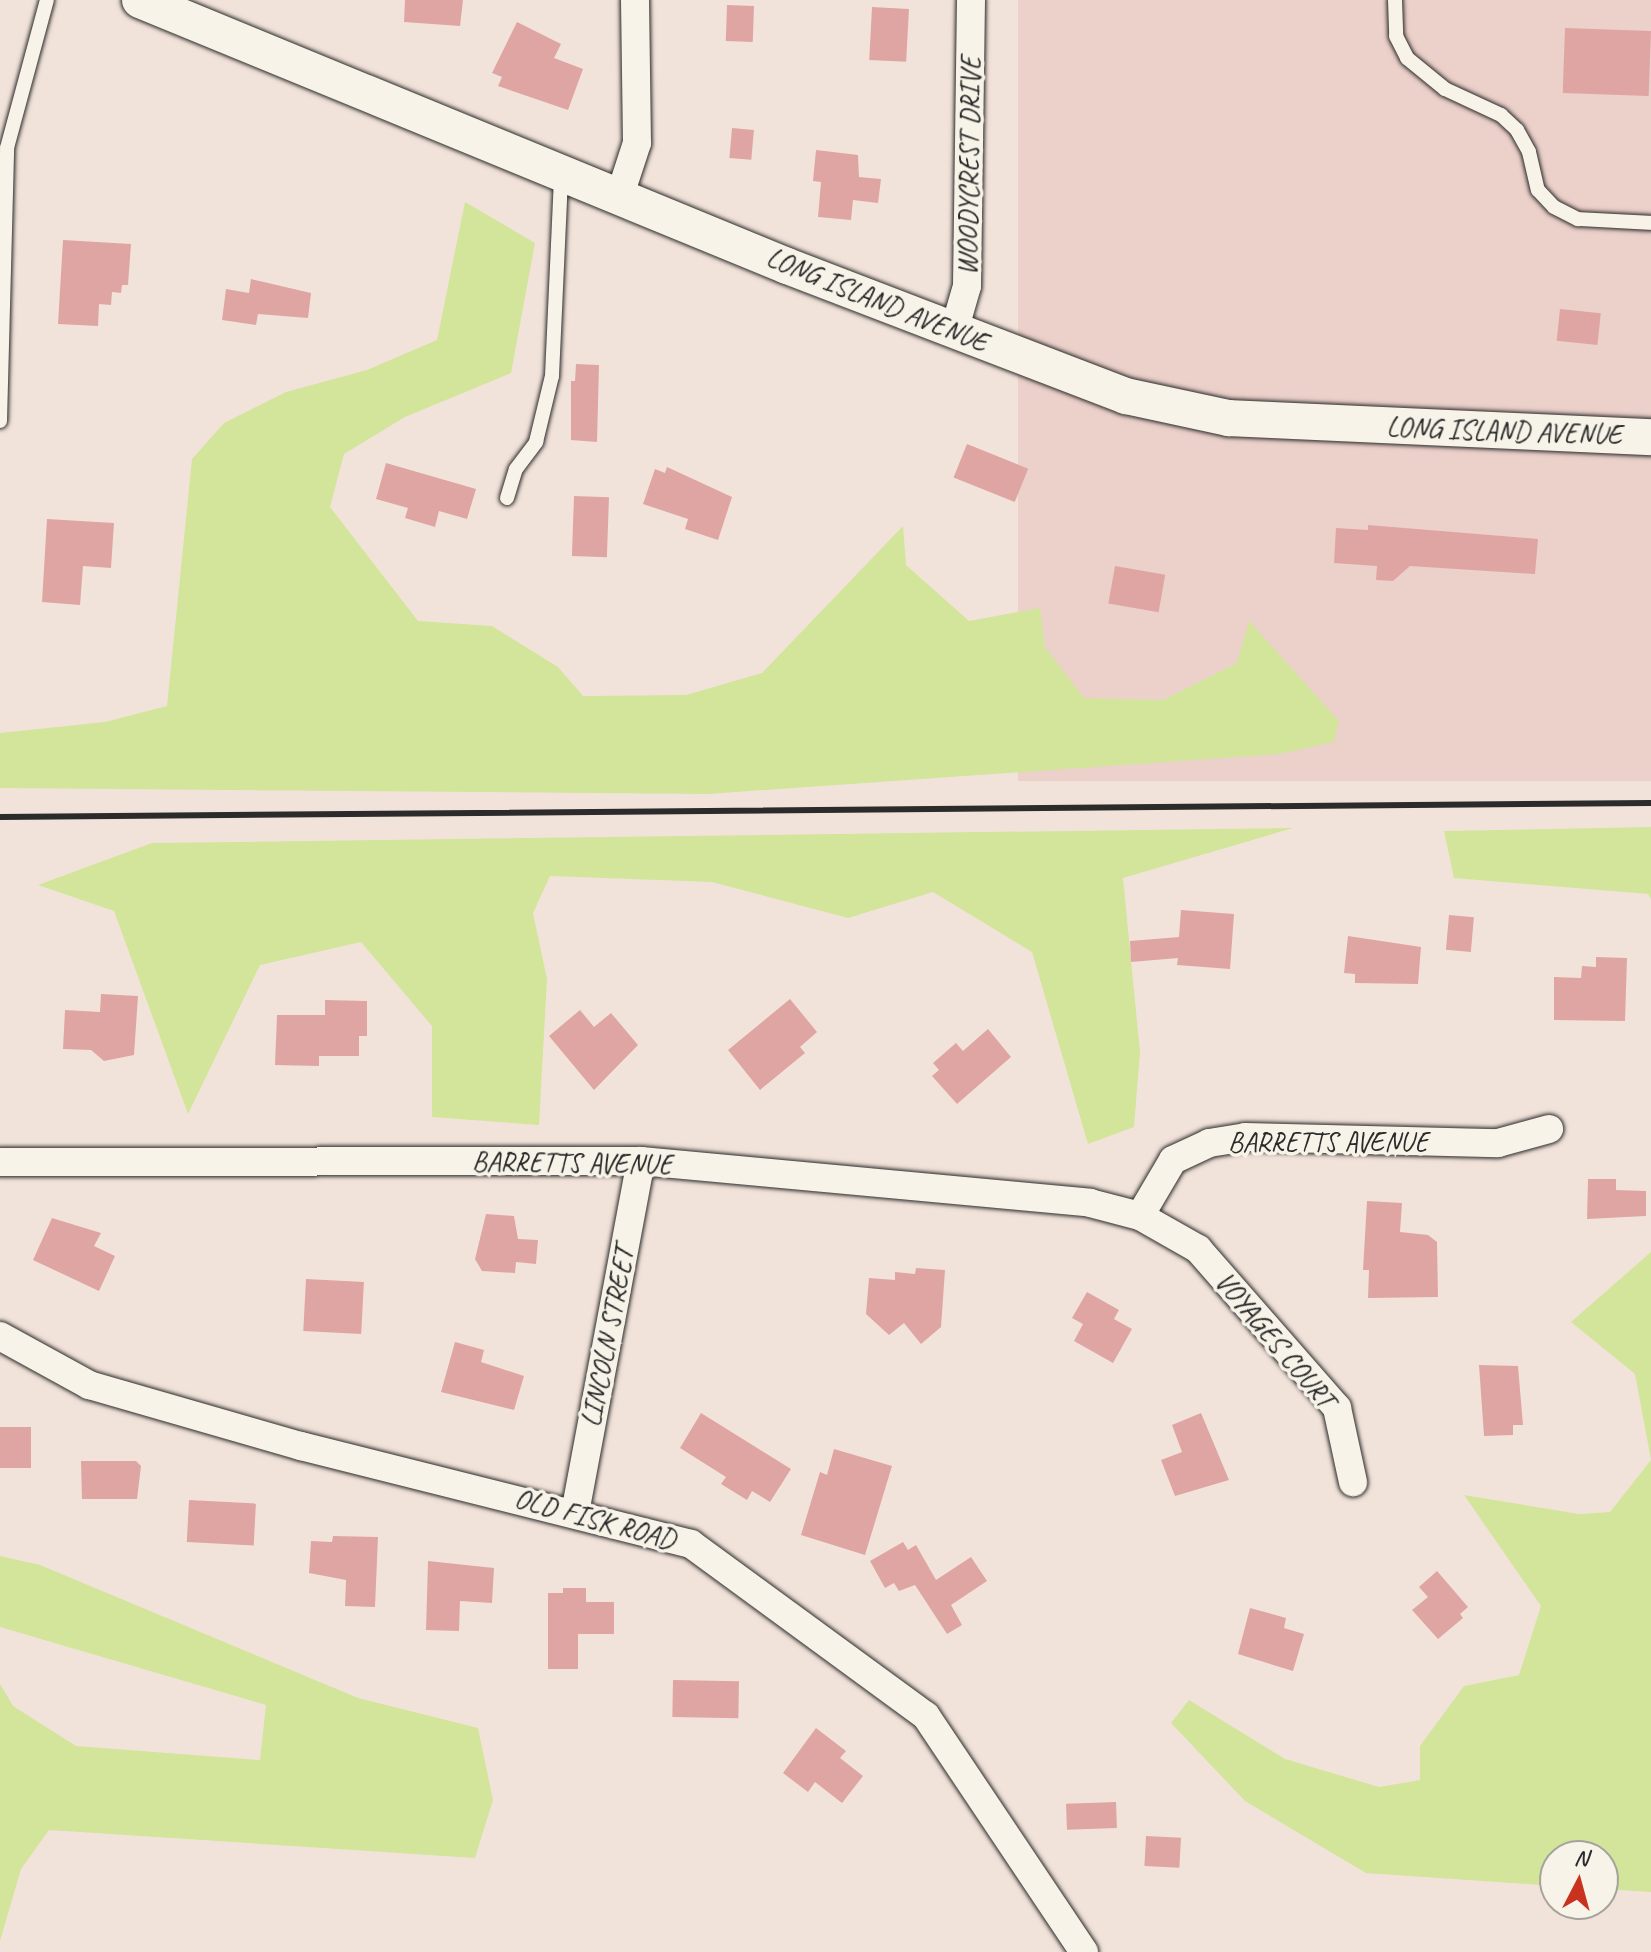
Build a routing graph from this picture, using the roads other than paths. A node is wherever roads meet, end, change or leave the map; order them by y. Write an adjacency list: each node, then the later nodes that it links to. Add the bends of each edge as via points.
1 (47, 0): 10 (lane, via 7,148)
2 (140, 0): 6 (street, LONG ISLAND AVENUE)
3 (635, 0): 7 (street, via 637,143)
4 (971, 0): 9 (street, WOODYCREST DRIVE, via 967,286)
5 (1395, 0): 8 (lane, via 1396,36 1407,58 1445,89 1501,115 1517,130 1529,152 1538,190 1554,207 1578,219)
6 (561, 171): 7 (street, LONG ISLAND AVENUE); 12 (lane, via 552,376 536,442 516,469)
7 (620, 195): 9 (street, LONG ISLAND AVENUE)
8 (1651, 223)
9 (954, 331): 11 (street, LONG ISLAND AVENUE, via 1126,396 1207,414)
10 (0, 421)
11 (1651, 437)
12 (507, 498)
13 (1549, 1129): 16 (street, BARRETTS AVENUE, via 1498,1143 1245,1137 1209,1143 1173,1160)
14 (641, 1161): 15 (street, BARRETTS AVENUE); 16 (street, BARRETTS AVENUE, via 1090,1203); 20 (street, LINCOLN STREET)
15 (0, 1162)
16 (1140, 1216): 17 (street, BARRETTS AVENUE)
17 (1198, 1249): 19 (street, VOYAGES COURT, via 1337,1408)
18 (0, 1336): 20 (street, OLD FISK ROAD, via 89,1385 301,1446)
19 (1353, 1482)
20 (575, 1513): 21 (street, OLD FISK ROAD, via 691,1544 926,1716)
21 (1084, 1952)

